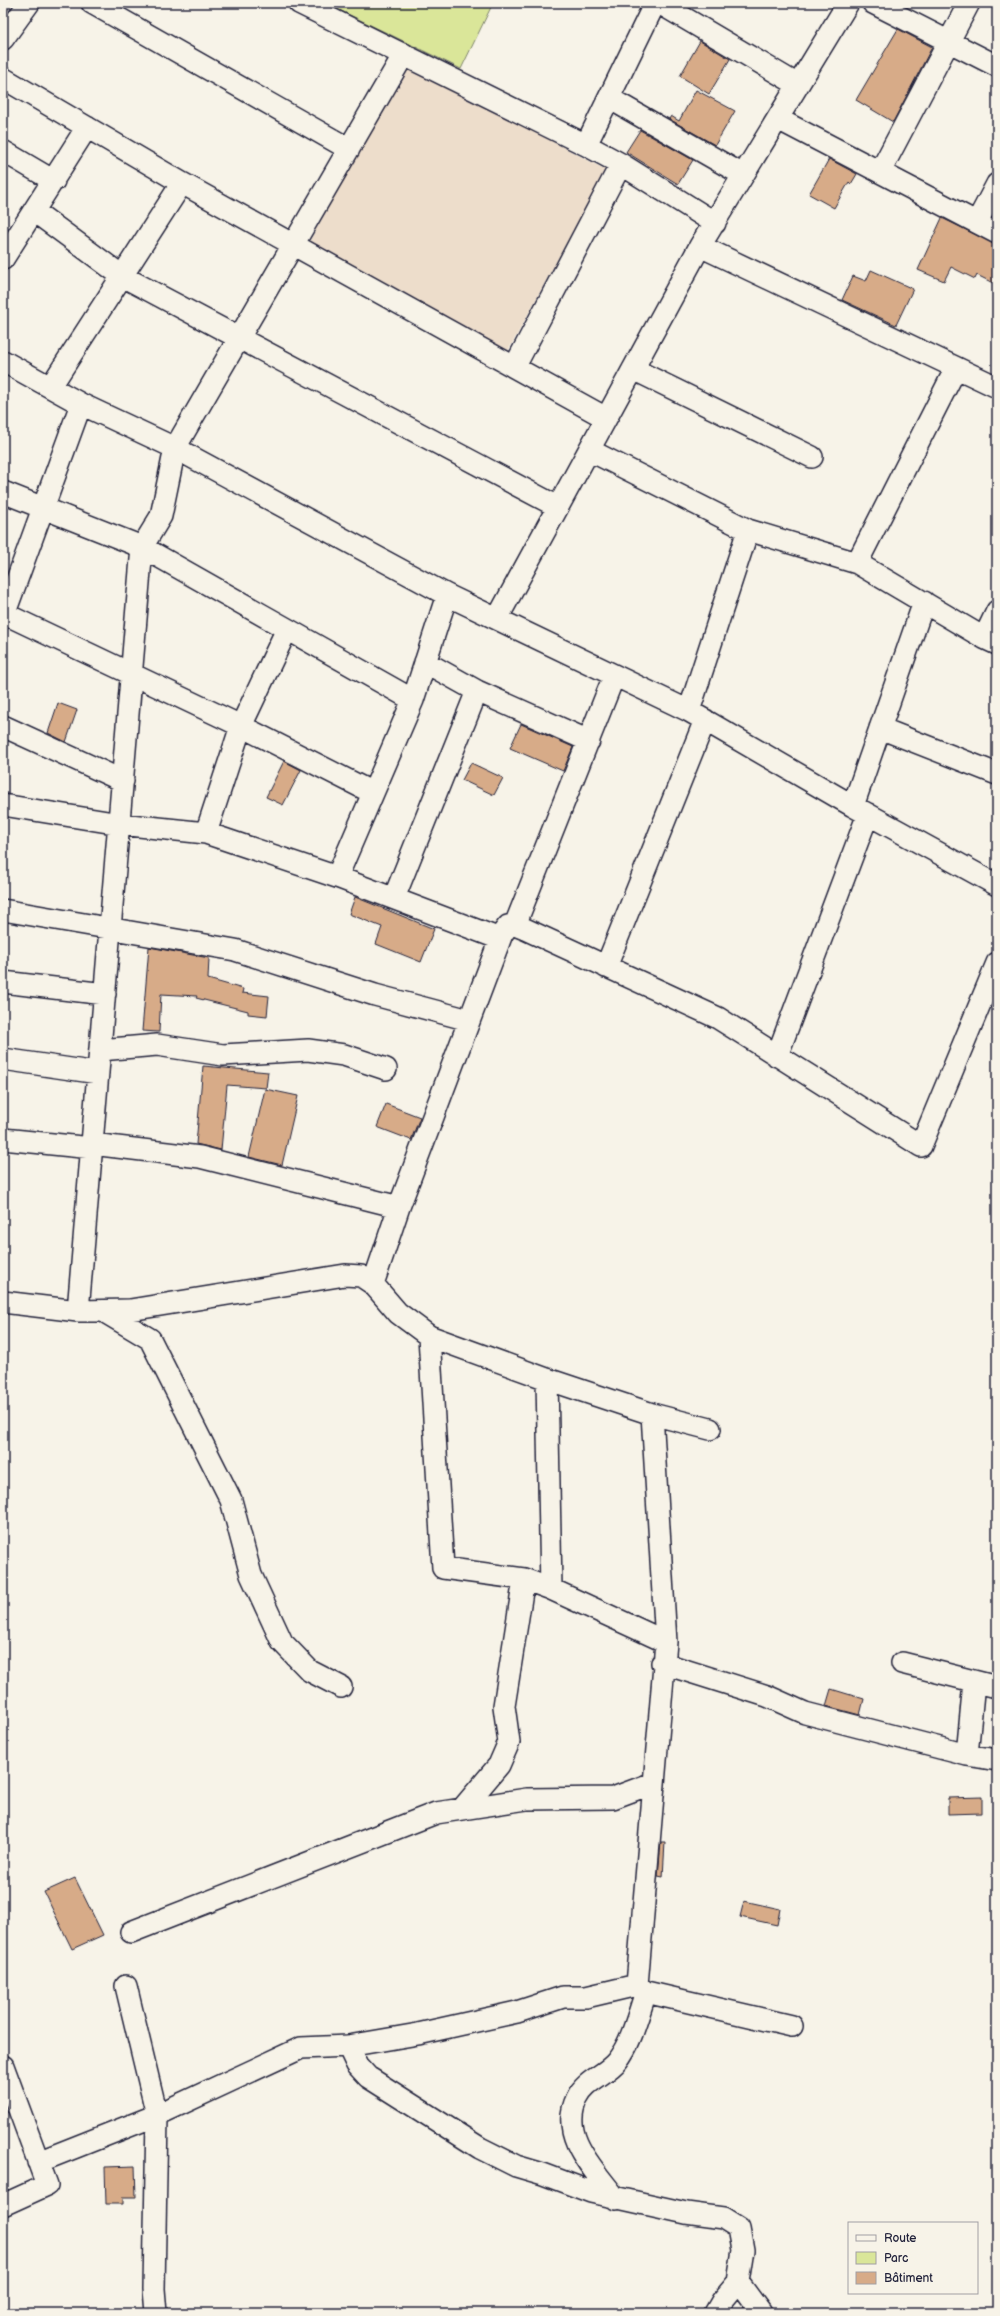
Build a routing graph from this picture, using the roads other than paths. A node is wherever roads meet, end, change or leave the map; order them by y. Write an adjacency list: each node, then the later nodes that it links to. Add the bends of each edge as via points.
1 (29, 3): 9 (street)
2 (92, 3): 19 (street)
3 (299, 3): 11 (street)
4 (655, 3): 15 (street)
5 (659, 3): 14 (street)
6 (848, 3): 14 (street)
7 (873, 3): 10 (street)
8 (969, 3): 10 (street)
9 (3, 39)
10 (949, 42): 12 (street); 22 (street)
11 (404, 54): 18 (street); 19 (street)
12 (997, 66)
13 (3, 78): 17 (street)
14 (798, 85): 16 (street)
15 (609, 98): 18 (street); 23 (street)
16 (778, 119): 22 (street); 23 (street)
17 (87, 128): 24 (street); 25 (street)
18 (586, 145): 21 (street)
19 (349, 148): 31 (street)
20 (3, 151): 24 (street)
21 (621, 164): 29 (street); 37 (street)
22 (880, 172): 28 (street)
23 (743, 175): 29 (street)
24 (54, 181): 27 (street)
25 (182, 183): 31 (street); 34 (street)
26 (997, 184): 28 (street)
27 (34, 211): 33 (street); 34 (street)
28 (977, 222): 30 (street)
29 (715, 223): 32 (street)
30 (997, 233)
31 (293, 245): 35 (street); 37 (street)
32 (700, 246): 38 (street); 39 (street)
33 (3, 259)
34 (122, 276): 35 (street); 40 (street)
35 (239, 337): 44 (street); 48 (street)
36 (3, 361): 40 (street)
37 (515, 366): 43 (street)
38 (956, 368): 41 (street); 52 (street)
39 (633, 370): 43 (street); 46 (street)
40 (51, 386): 42 (street)
41 (997, 388)
42 (80, 404): 44 (street); 49 (street)
43 (606, 418): 45 (street)
44 (174, 448): 51 (street, via 161,516); 53 (street)
45 (589, 450): 48 (street); 50 (street)
46 (812, 457)
47 (3, 492): 49 (street)
48 (558, 507): 57 (street)
49 (42, 508): 51 (street); 56 (street)
50 (748, 530): 52 (street); 65 (street)
51 (142, 547): 58 (street); 61 (street)
52 (857, 563): 54 (street)
53 (447, 595): 57 (street); 60 (street)
54 (924, 602): 59 (street); 68 (street)
55 (997, 611): 59 (street)
56 (3, 615): 61 (street)
57 (496, 619): 62 (street)
58 (287, 629): 64 (street); 67 (street)
59 (991, 641)
60 (425, 662): 63 (street); 64 (street)
61 (132, 675): 67 (street); 71 (street)
62 (614, 676): 65 (street); 69 (street)
63 (477, 691): 69 (street); 79 (street)
64 (413, 700): 72 (street)
65 (697, 715): 74 (street); 84 (street)
66 (3, 726): 71 (street)
67 (241, 726): 72 (street); 76 (street)
68 (880, 728): 70 (street); 74 (street)
69 (589, 741): 82 (street)
70 (997, 774)
71 (124, 781): 75 (street)
72 (373, 793): 77 (street)
73 (3, 804): 75 (street)
74 (861, 810): 78 (street); 89 (street)
75 (120, 824): 76 (street); 81 (street)
76 (206, 832): 77 (street)
77 (338, 877): 79 (street)
78 (997, 885)
79 (394, 898): 82 (street)
80 (3, 910): 81 (street)
81 (111, 929): 86 (street); 87 (street, via 235,950 375,995)
82 (508, 932): 84 (street); 87 (street)
83 (997, 963): 89 (street, via 921,1146)
84 (606, 967): 89 (street, via 718,1018)
85 (3, 982): 86 (street)
86 (105, 994): 88 (street)
87 (469, 1020): 95 (street)
88 (100, 1050): 91 (street, via 157,1045 223,1054 314,1051 344,1054); 92 (street)
89 (777, 1056)
90 (3, 1059): 92 (street)
91 (386, 1069)
92 (98, 1073): 94 (street)
93 (3, 1139): 94 (street)
94 (92, 1146): 95 (street, via 200,1157); 98 (street)
95 (399, 1207): 96 (street)
96 (373, 1284): 99 (street, via 361,1276 345,1275 130,1310); 100 (street, via 398,1313)
97 (3, 1302): 98 (street)
98 (78, 1311): 99 (street)
99 (103, 1311): 110 (street, via 150,1339 231,1500 251,1575 282,1642 310,1671)
100 (429, 1336): 101 (street); 104 (street, via 443,1568)
101 (547, 1380): 102 (street); 105 (street)
102 (652, 1414): 103 (street); 106 (street)
103 (710, 1429)
104 (524, 1579): 105 (street); 115 (street, via 504,1706 509,1742 499,1765)
105 (551, 1589): 106 (street)
106 (666, 1642): 107 (street)
107 (662, 1663): 112 (street, via 766,1696 805,1713); 114 (street)
108 (902, 1663): 109 (street)
109 (974, 1682): 111 (street); 112 (street)
110 (341, 1687)
111 (997, 1687)
112 (967, 1755): 113 (street)
113 (997, 1760)
114 (653, 1783): 115 (street, via 613,1798 527,1799); 118 (street)
115 (462, 1809): 116 (street, via 436,1813)
116 (131, 1932)
117 (126, 1986): 122 (street)
118 (642, 1988): 119 (street); 120 (street, via 586,1997 563,1997 471,2023); 124 (street, via 629,2039 616,2062 594,2078 577,2098 571,2124 575,2142)
119 (792, 2026)
120 (348, 2046): 122 (street, via 301,2048); 124 (street, via 357,2066 368,2077 480,2148 516,2166)
121 (3, 2066): 123 (street)
122 (157, 2115): 123 (street); 127 (street, via 154,2289)
123 (38, 2162): 125 (street, via 47,2185)
124 (616, 2199): 126 (street, via 723,2218 739,2228 743,2250)
125 (3, 2205)
126 (738, 2282): 128 (street); 129 (street)
127 (156, 2313)
128 (715, 2313)
129 (761, 2313)

